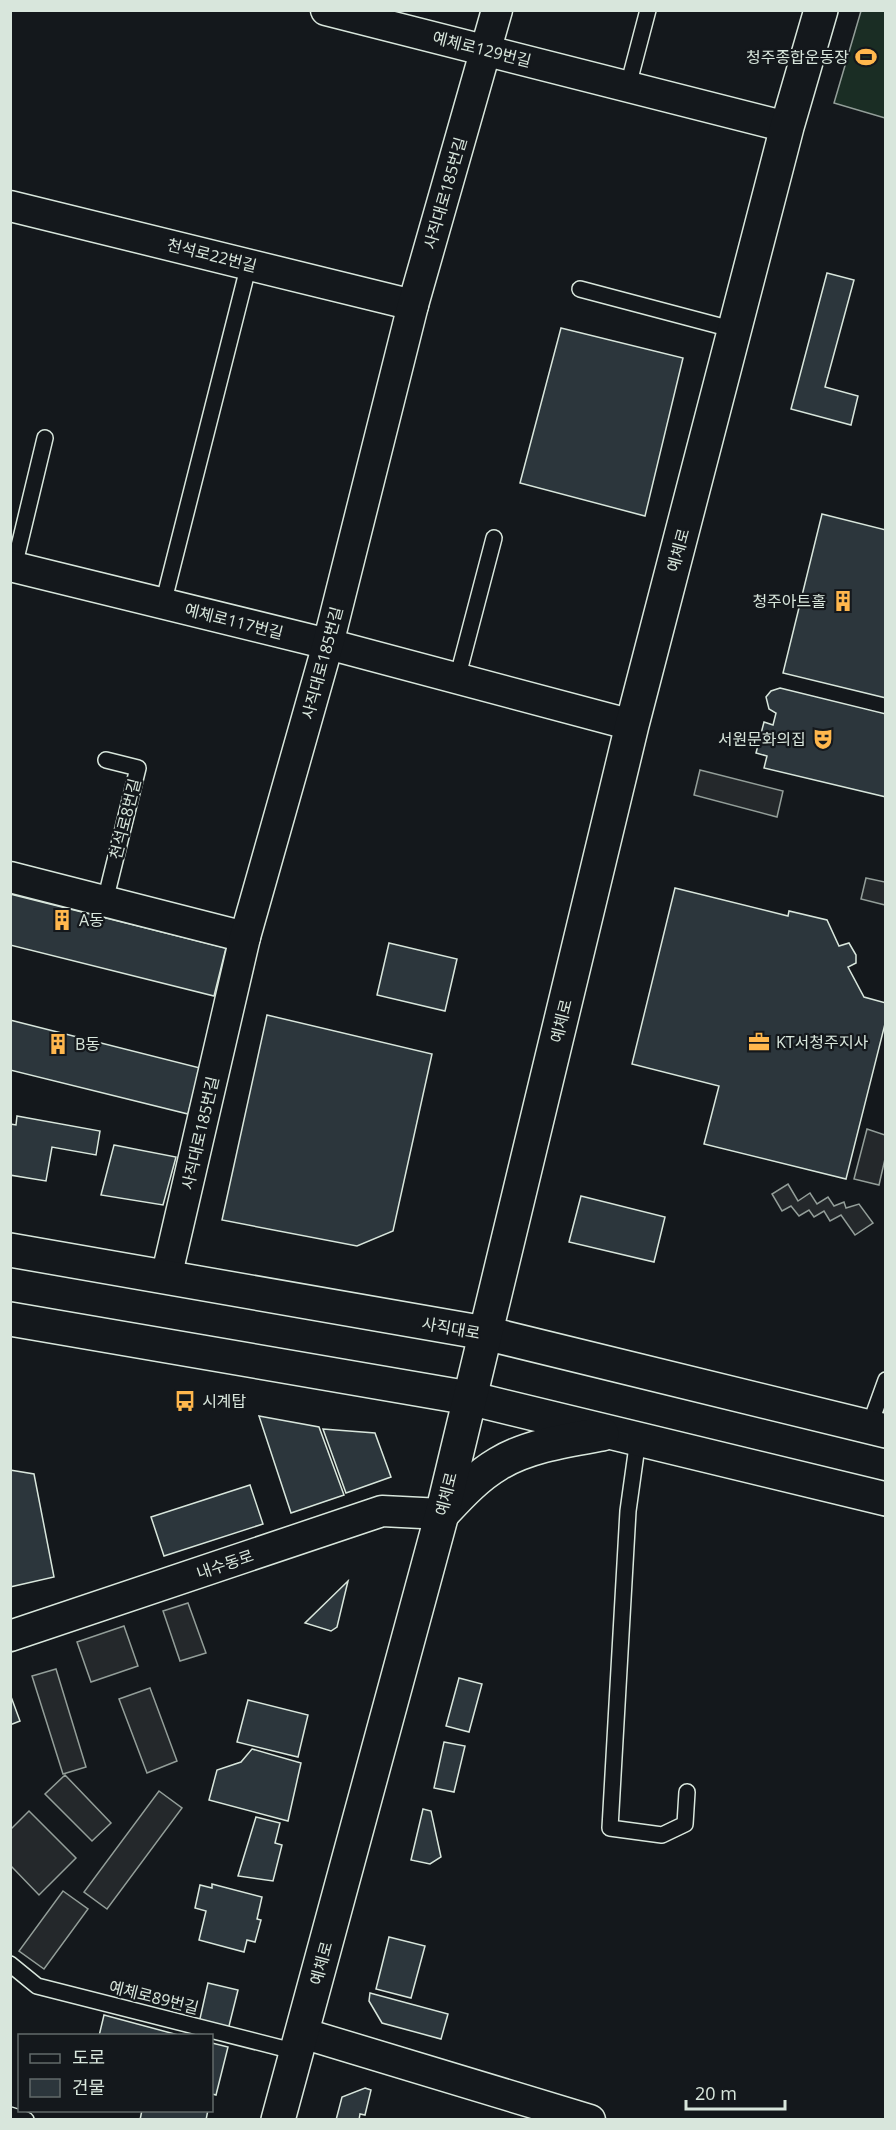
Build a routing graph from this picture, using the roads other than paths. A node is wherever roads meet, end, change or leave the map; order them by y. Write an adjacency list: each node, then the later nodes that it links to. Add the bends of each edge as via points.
1 (497, 10): 5 (street, 사직대로185번길)
2 (648, 10): 6 (lane)
3 (821, 10): 7 (street, 예체로)
4 (333, 11): 5 (street, 예체로129번길)
5 (486, 50): 6 (street, 예체로129번길); 11 (street, 사직대로185번길)
6 (628, 86): 7 (street, 예체로129번길)
7 (788, 127): 12 (street, 예체로)
8 (10, 206): 9 (street, 천석로22번길)
9 (249, 264): 11 (street, 천석로22번길); 16 (lane)
10 (580, 289): 12 (lane)
11 (413, 305): 17 (street, 사직대로185번길)
12 (735, 330): 19 (street, 예체로)
13 (45, 438): 15 (lane)
14 (494, 538): 18 (lane)
15 (12, 566): 16 (street, 예체로117번길)
16 (163, 604): 17 (street, 예체로117번길)
17 (327, 644): 18 (street, 예체로117번길); 23 (street, 사직대로185번길)
18 (458, 679): 19 (street, 예체로117번길)
19 (632, 725): 27 (street, 예체로)
20 (106, 760): 22 (lane, 천석로8번길, via 138,768)
21 (10, 877): 22 (street)
22 (105, 901): 23 (street)
23 (245, 937): 25 (street, 사직대로185번길)
24 (10, 1250): 25 (street, 사직대로)
25 (166, 1278): 27 (street, 사직대로)
26 (10, 1319): 29 (street)
27 (485, 1333): 29 (street, 예체로); 30 (street, 사직대로)
28 (885, 1380): 30 (lane)
29 (469, 1398): 31 (street); 33 (street, 예체로)
30 (877, 1429)
31 (625, 1436): 32 (street); 33 (street, via 538,1449 499,1463); 35 (lane, via 628,1511 610,1828 662,1835 685,1824)
32 (885, 1498)
33 (442, 1514): 34 (street, 내수동로, via 382,1511); 37 (street, 예체로)
34 (10, 1636)
35 (687, 1792)
36 (10, 1964): 37 (lane, 예체로89번길, via 37,1986)
37 (299, 2042): 40 (street, 예체로); 41 (street)
38 (10, 2115): 39 (lane)
39 (26, 2120)
40 (278, 2120)
41 (590, 2120)

